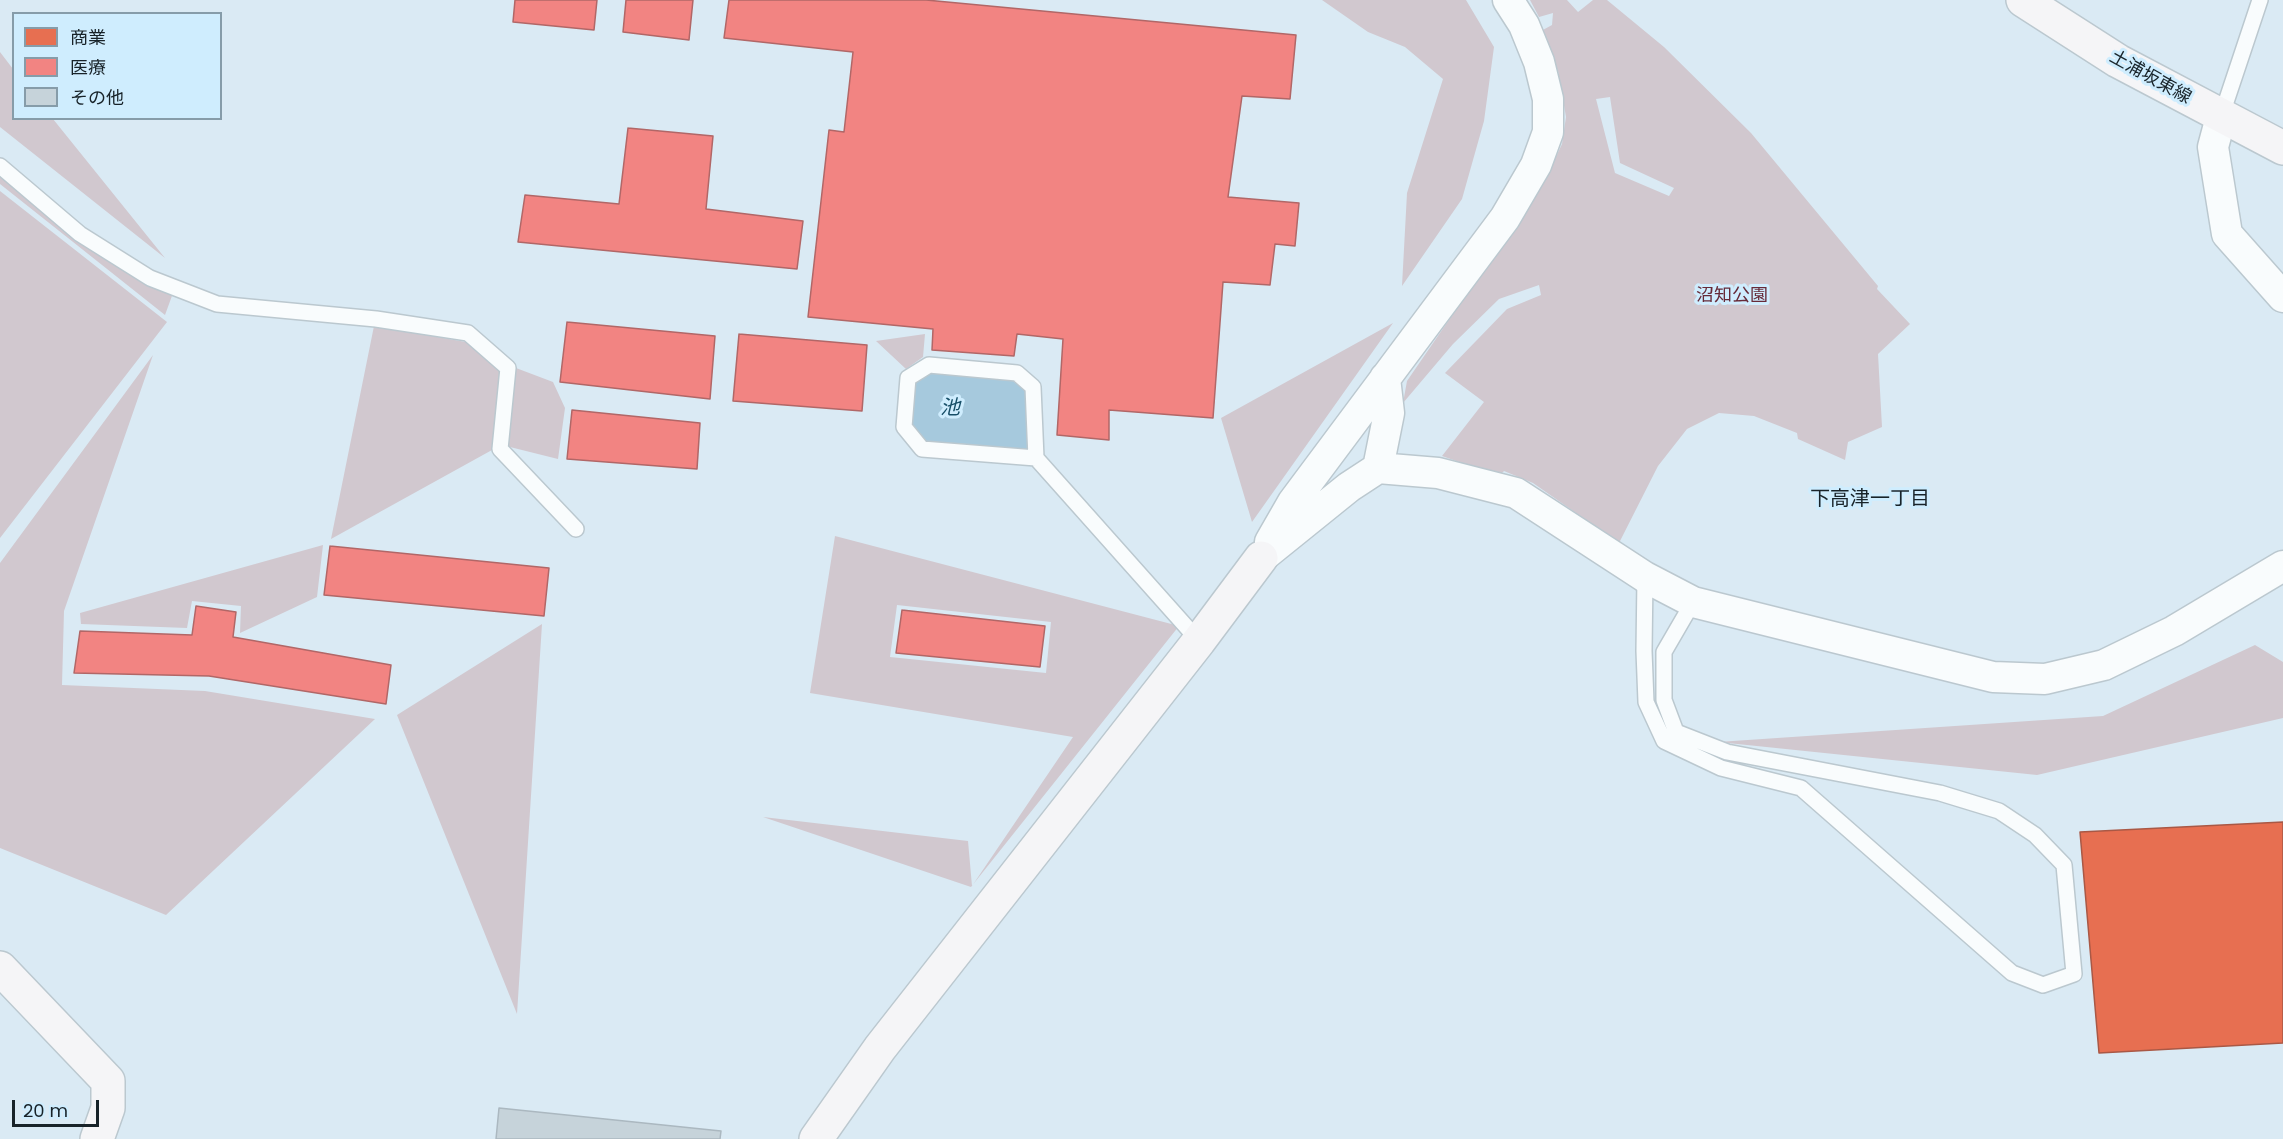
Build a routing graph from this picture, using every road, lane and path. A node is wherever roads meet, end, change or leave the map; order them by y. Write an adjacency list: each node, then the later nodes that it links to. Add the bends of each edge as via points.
1 (1508, 0): 8 (street, via 1524,25 1539,62 1548,99 1548,132 1536,165 1505,218)
2 (2023, 0): 4 (street, 土浦坂東線, via 2118,62)
3 (2260, 0): 4 (lane)
4 (2221, 117): 5 (street, 土浦坂東線); 7 (street, via 2213,147 2227,234)
5 (2283, 148)
6 (0, 166): 11 (lane, via 90,240 150,278 217,304 376,319 468,333 508,368 500,449)
7 (2283, 297)
8 (1385, 378): 10 (street, via 1389,413); 12 (street, via 1293,501)
9 (1036, 458): 9 (lane, via 922,449 904,427 908,378 929,365 1017,373 1033,387); 16 (lane)
10 (1378, 468): 12 (street, via 1349,486); 14 (street, via 1438,473 1516,492)
11 (576, 529)
12 (1261, 558): 16 (street)
13 (2283, 566): 15 (street, via 2174,631 2104,665 2046,679 1993,677)
14 (1646, 577): 15 (street); 15 (lane, via 1646,702 1664,741 1721,768 1801,788 2012,973 2043,985 2074,974 2064,865 2035,836 1999,811 1940,793 1727,752 1676,732 1664,700 1664,652)
15 (1693, 602)
16 (1199, 641): 19 (street, via 880,1048)
17 (0, 968): 18 (street, via 108,1081 108,1108)
18 (97, 1139)
19 (816, 1139)

